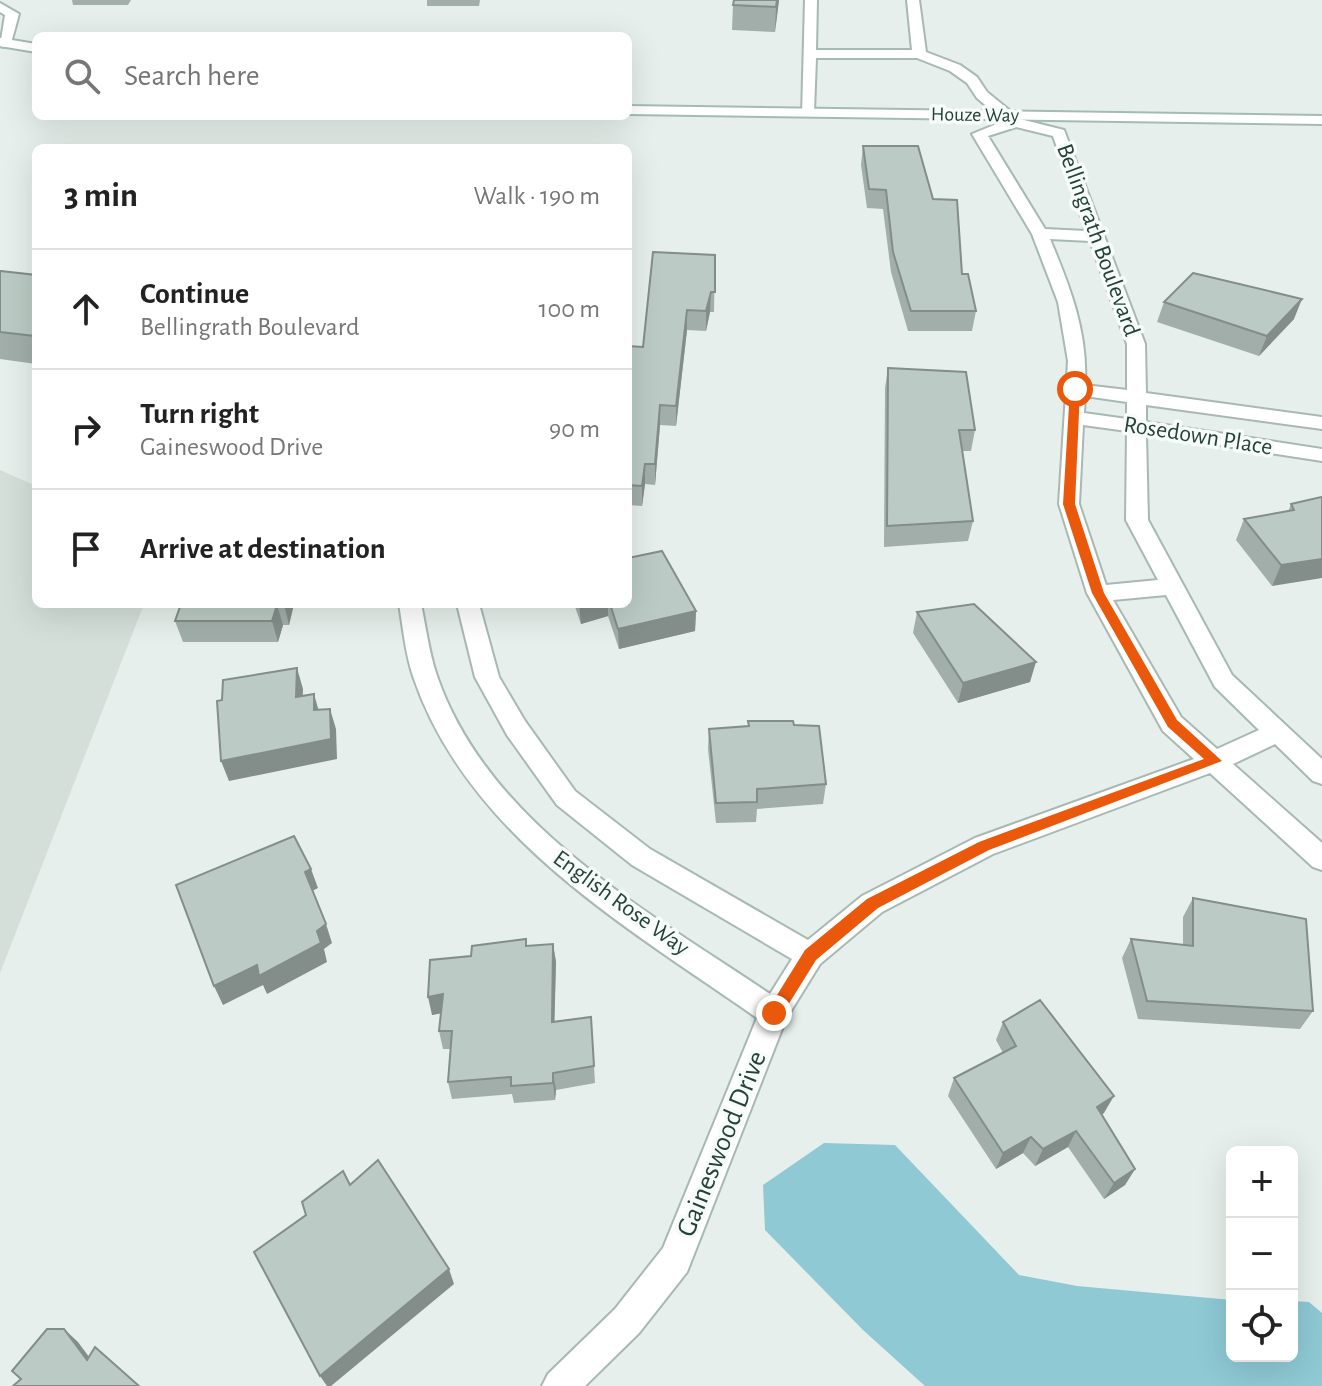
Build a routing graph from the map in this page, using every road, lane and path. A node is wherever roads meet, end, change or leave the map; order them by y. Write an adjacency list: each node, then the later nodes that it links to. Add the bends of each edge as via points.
1 (811, 0): 6 (street)
2 (913, 0): 7 (street)
3 (1, 2): 4 (street, via 12,14)
4 (2, 42): 5 (street)
5 (32, 47)
6 (811, 54): 7 (street); 9 (street)
7 (919, 54): 10 (street, via 955,68)
8 (632, 110): 9 (street, Houze Way)
9 (807, 112): 10 (street, Houze Way)
10 (1013, 119): 11 (street, Houze Way); 12 (street, via 979,134); 13 (street, Bellingrath Boulevard, via 1059,133)
11 (1322, 120)
12 (1040, 234): 13 (street); 14 (street, via 1067,302 1077,361)
13 (1096, 236): 15 (street, Bellingrath Boulevard, via 1136,344)
14 (1075, 389): 15 (street, Rosedown Place); 16 (street)
15 (1139, 396): 17 (street, Rosedown Place); 18 (street, Bellingrath Boulevard)
16 (1073, 417): 18 (street, Rosedown Place); 21 (street, via 1069,504)
17 (1322, 423)
18 (1137, 426): 19 (street, Rosedown Place); 20 (street, Bellingrath Boulevard, via 1137,520)
19 (1322, 455)
20 (1173, 587): 21 (street); 24 (street, Bellingrath Boulevard, via 1223,681)
21 (1098, 593): 25 (street, via 1172,724)
22 (410, 608): 29 (street, English Rose Way, via 413,640 445,725 480,782 564,865)
23 (469, 608): 28 (street, English Rose Way, via 487,677 566,798 641,857)
24 (1276, 733): 25 (street, Gaineswood Drive); 26 (street, Bellingrath Boulevard)
25 (1215, 761): 27 (street); 28 (street, Gaineswood Drive, via 984,846 872,904)
26 (1322, 774)
27 (1322, 859)
28 (810, 955): 29 (street, Gaineswood Drive)
29 (774, 1013): 30 (street, Gaineswood Drive, via 675,1260 627,1321)
30 (560, 1386)

